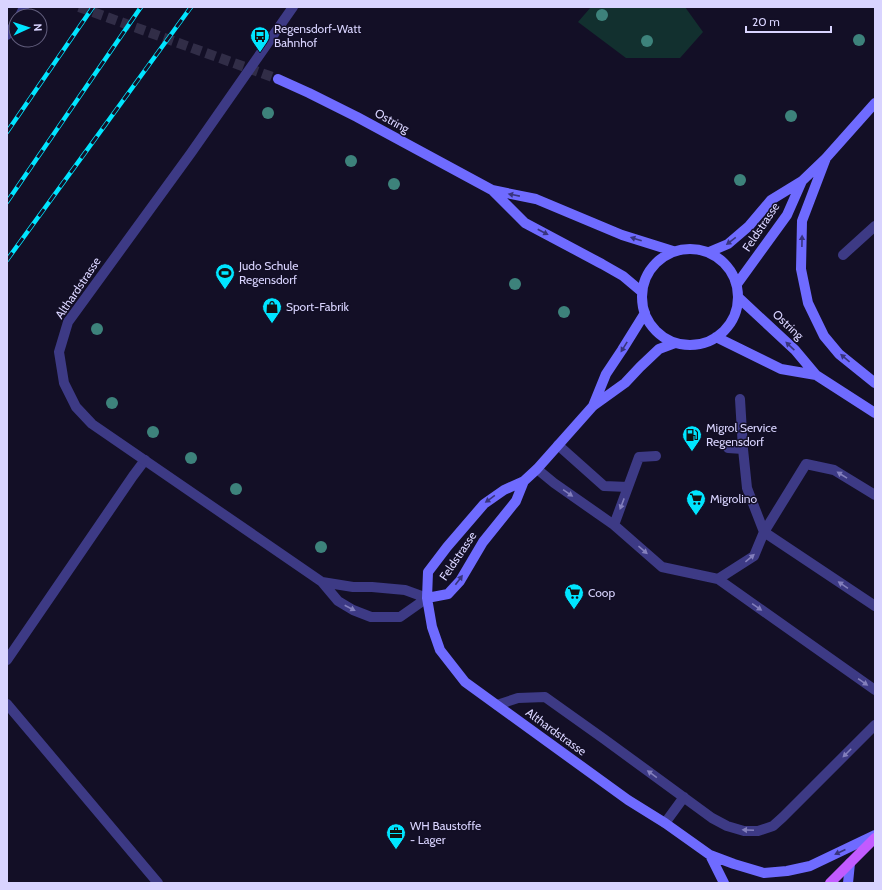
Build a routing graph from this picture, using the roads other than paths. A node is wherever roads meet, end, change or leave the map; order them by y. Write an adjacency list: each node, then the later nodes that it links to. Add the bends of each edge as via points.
1 (293, 7): 26 (street, Althardstrasse, via 68,322 59,352 64,383 76,407 92,424)
2 (278, 79): 6 (main road, Ostring, via 357,117)
3 (875, 103): 4 (main road, Feldstrasse)
4 (826, 158): 5 (main road, Feldstrasse); 18 (main road, one-way to 4, via 839,354 824,336 808,303 801,269 802,221)
5 (802, 181): 9 (main road, Feldstrasse, one-way to 9, via 771,200 749,226 728,244); 11 (main road, Feldstrasse, via 787,215)
6 (492, 190): 8 (main road, Ostring, one-way to 6, via 622,235 536,199); 12 (main road, Ostring, one-way to 12, via 525,223 618,273)
7 (875, 226): 10 (street)
8 (673, 251): 9 (main road, via 697,248); 12 (main road, via 652,267 645,279)
9 (709, 252): 11 (main road, via 726,265)
10 (843, 255)
11 (737, 284): 13 (main road)
12 (642, 292): 14 (main road)
13 (738, 298): 15 (main road, via 736,313 728,327); 17 (main road, Ostring, one-way to 13, via 795,350)
14 (645, 313): 16 (main road, via 652,326 662,336); 20 (main road, Feldstrasse, one-way to 20, via 606,374)
15 (716, 337): 16 (main road, via 704,343); 17 (main road, Ostring, via 781,369)
16 (675, 343): 20 (main road, Feldstrasse, via 659,349 625,383)
17 (816, 375): 21 (main road, Ostring)
18 (875, 383)
19 (740, 398): 24 (street)
20 (593, 406): 22 (main road, Feldstrasse)
21 (875, 413)
22 (558, 445): 27 (main road, Feldstrasse); 29 (street, via 604,486)
23 (728, 448): 24 (street)
24 (743, 449): 32 (street, via 747,488)
25 (656, 456): 29 (street, via 639,457)
26 (144, 460): 34 (street, Althardstrasse); 37 (street)
27 (537, 469): 28 (main road, Feldstrasse); 31 (street, one-way to 31)
28 (524, 481): 35 (main road, Feldstrasse, one-way to 28, via 448,594 460,581 483,542 516,501); 35 (main road, Feldstrasse, one-way to 35, via 504,490 484,504 447,547 428,572)
29 (628, 487): 31 (street, one-way to 31)
30 (875, 495): 32 (street, one-way to 32, via 834,470 806,464)
31 (614, 525): 33 (street, one-way to 33, via 662,567)
32 (764, 532): 33 (street, one-way to 32, via 754,556); 36 (street, one-way to 32)
33 (718, 579): 38 (street, one-way to 38)
34 (322, 582): 35 (street, Althardstrasse, via 353,587 405,590); 35 (street, Althardstrasse, one-way to 35, via 338,601 371,616 400,617)
35 (427, 598): 40 (main road, Althardstrasse, via 432,628 440,650 465,682)
36 (875, 606)
37 (7, 660)
38 (875, 690)
39 (7, 704): 47 (street)
40 (497, 705): 42 (street, one-way to 40, via 545,697 518,698); 43 (main road, Althardstrasse, via 628,800)
41 (875, 725): 42 (street, one-way to 42, via 773,826 751,831 727,826)
42 (684, 797): 43 (street)
43 (665, 823): 45 (main road, Althardstrasse)
44 (875, 837): 45 (main road, Althardstrasse, one-way to 45, via 810,866 787,871 764,873); 46 (main road)
45 (710, 855): 48 (main road, Althardstrasse)
46 (850, 863): 49 (main road); 50 (main road)
47 (158, 883)
48 (724, 883)
49 (830, 883)
50 (848, 883)

